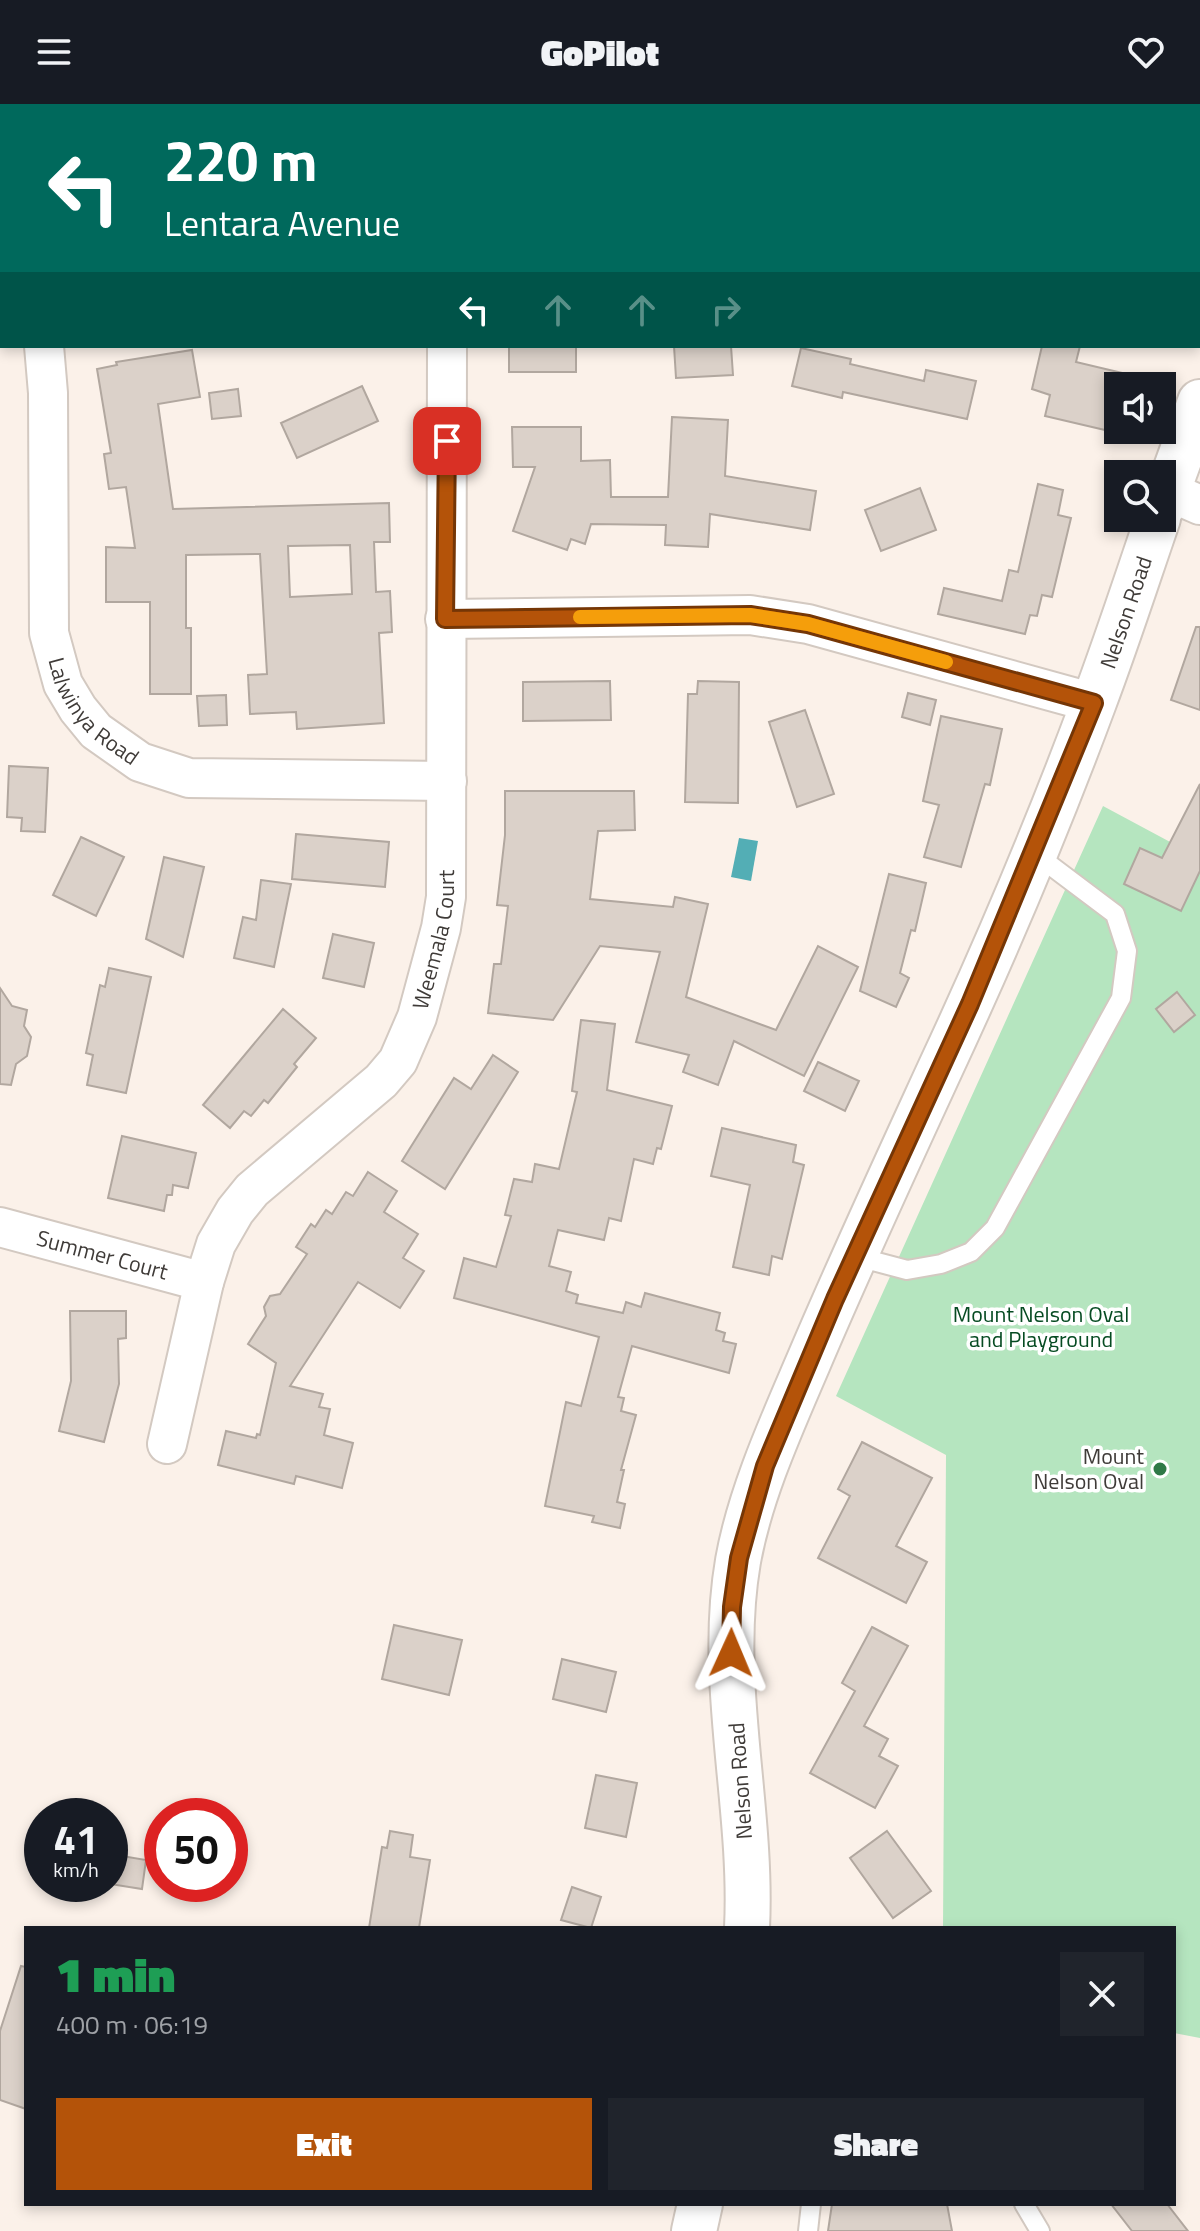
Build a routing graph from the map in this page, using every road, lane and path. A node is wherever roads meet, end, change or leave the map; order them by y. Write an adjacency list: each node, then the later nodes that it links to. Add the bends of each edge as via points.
1 (44, 348): 8 (street, Lalwinya Road, via 49,633 63,684 96,731 140,762 189,778)
2 (447, 348): 6 (street, Weemala Court)
3 (1200, 402): 4 (main road, Nelson Road)
4 (1176, 490)
5 (1161, 532): 7 (main road, Nelson Road)
6 (445, 619): 7 (street, via 750,615 808,624); 8 (street, Weemala Court)
7 (1094, 703): 9 (main road, Nelson Road)
8 (447, 781): 12 (street, Weemala Court, via 441,928 398,1061 252,1190 216,1244)
9 (1034, 853): 11 (main road, Nelson Road); 11 (lane, via 1115,914 1127,951 1121,998 995,1228 971,1252 907,1270)
10 (0, 1227): 12 (street, Summer Court)
11 (854, 1256): 14 (main road, Nelson Road, via 765,1466 739,1558 731,1653)
12 (204, 1282): 13 (street, Weemala Court)
13 (167, 1444)
14 (751, 1926)
15 (700, 2206): 18 (main road)
16 (811, 2206): 19 (lane)
17 (1025, 2206): 20 (lane)
18 (694, 2231)
19 (808, 2231)
20 (1040, 2231)

